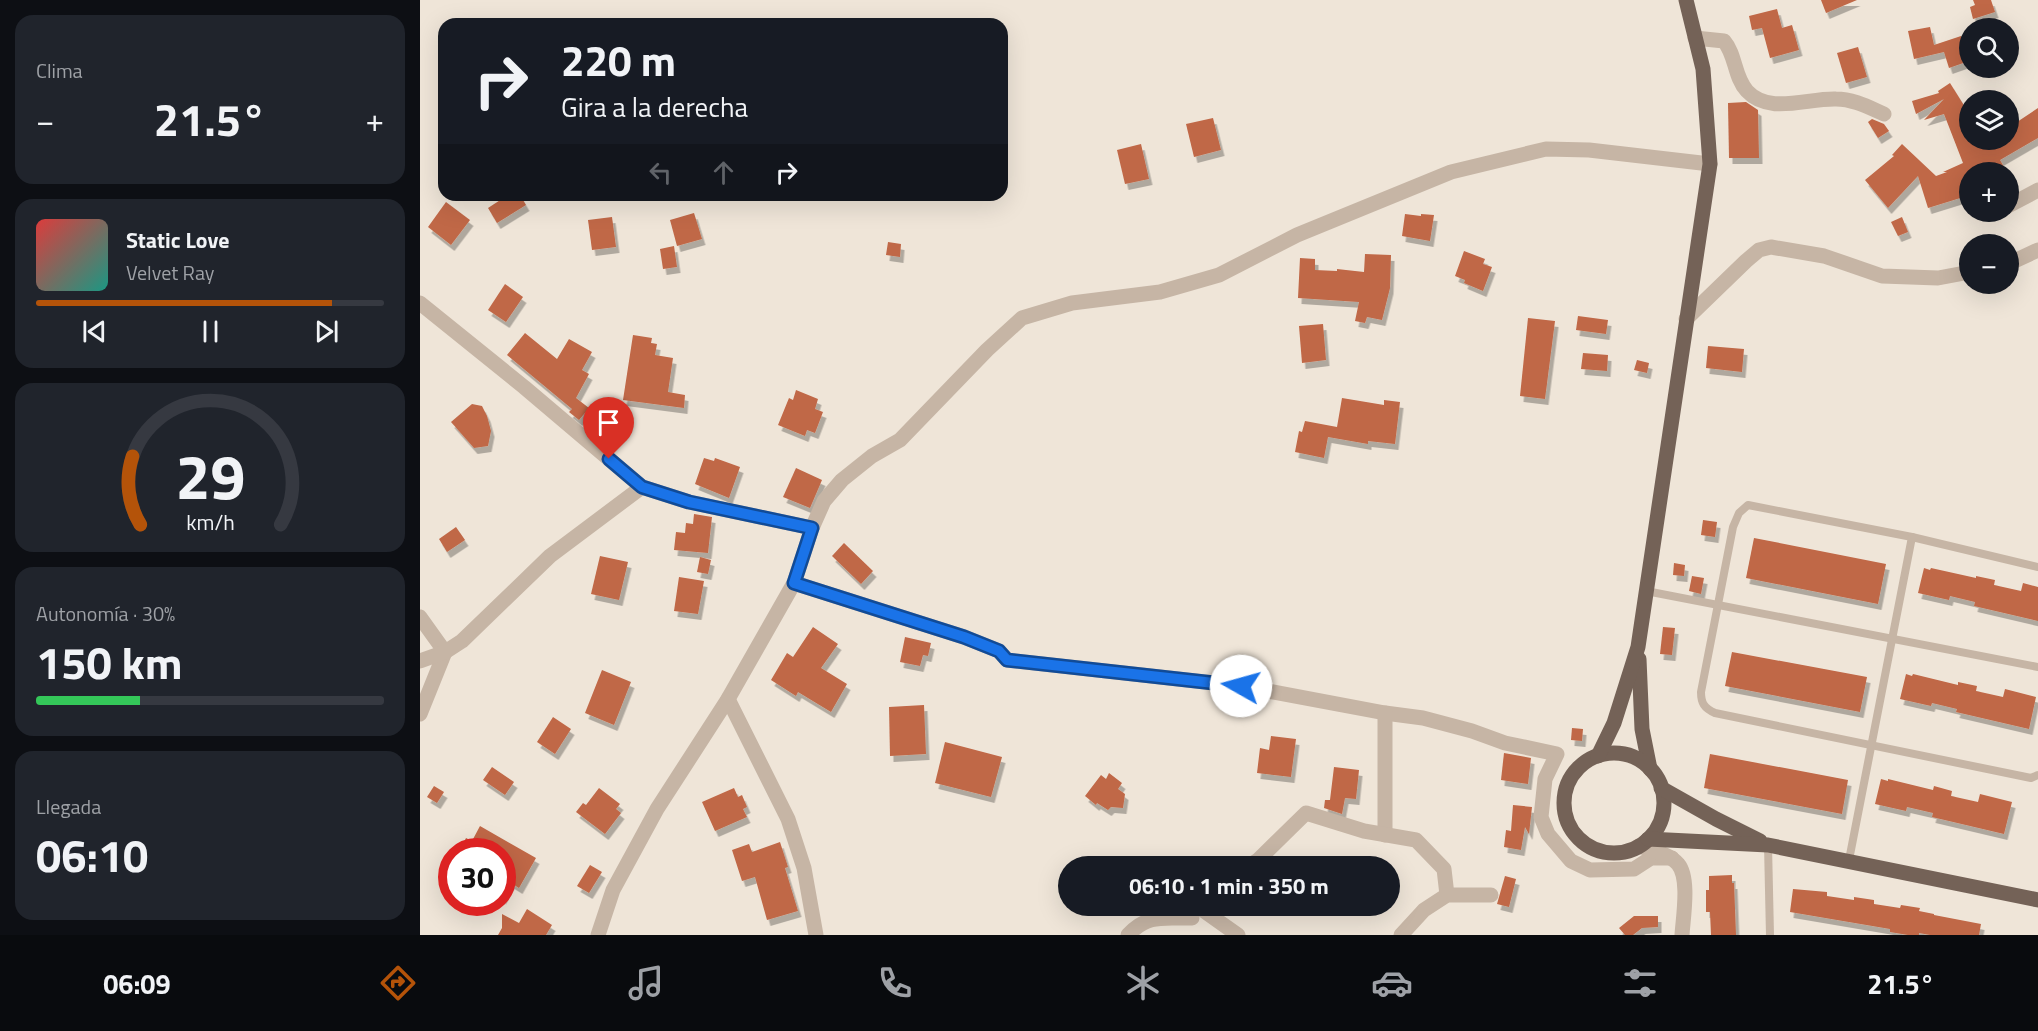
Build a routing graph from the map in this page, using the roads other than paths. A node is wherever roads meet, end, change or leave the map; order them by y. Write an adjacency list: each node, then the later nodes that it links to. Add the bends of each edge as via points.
1 (1686, 0): 2 (main road)
2 (1695, 38): 3 (street, via 1724,41 1747,91 1761,101 1775,104 1836,99); 4 (main road, via 1704,69)
3 (1884, 114)
4 (1710, 164): 11 (main road); 13 (street, via 1546,149 1451,172 1296,235 1219,275 1160,292 1072,303 1023,318 900,440 842,480 824,501)
5 (2038, 190): 6 (street)
6 (2019, 200)
7 (2038, 250): 8 (street)
8 (2019, 259)
9 (1959, 274): 11 (street, via 1938,278 1882,276 1824,256 1771,246 1746,261)
10 (420, 303): 12 (street)
11 (1686, 319): 17 (main road)
12 (642, 487): 13 (street, via 689,502); 22 (street, via 550,556 462,641)
13 (812, 528): 16 (street)
14 (1912, 537): 15 (lane); 18 (lane, via 1748,505 1733,527); 20 (lane)
15 (2038, 567)
16 (794, 583): 25 (street); 26 (street, via 964,637 999,651 1007,660 1241,686)
17 (1646, 591): 18 (lane); 21 (main road)
18 (1719, 605): 20 (lane); 28 (lane, via 1701,692 1701,702 1707,709)
19 (420, 617): 22 (street)
20 (1893, 639): 24 (lane); 28 (lane)
21 (1638, 647): 29 (main road, via 1614,723); 30 (main road, via 1642,729)
22 (445, 652): 23 (street); 27 (street)
23 (420, 660)
24 (2038, 668)
25 (728, 699): 44 (street, via 657,809 614,890); 45 (street, via 788,819 804,868)
26 (1385, 713): 33 (street); 37 (street, via 1423,718 1557,754 1545,779 1541,817 1548,834 1571,861 1590,870 1634,869 1651,858)
27 (420, 714)
28 (1870, 746): 31 (lane, via 2031,778); 38 (lane)
29 (1598, 756): 30 (main road, via 1620,754); 34 (main road, via 1579,768 1567,786 1564,808 1571,829 1587,845 1607,853)
30 (1650, 769): 32 (main road)
31 (2038, 775)
32 (1661, 788): 34 (main road, via 1663,810 1655,831); 35 (main road)
33 (1385, 835): 36 (street, via 1306,813); 39 (street, via 1416,840 1433,855 1444,869)
34 (1644, 843): 35 (main road); 37 (street)
35 (1768, 844): 38 (main road); 50 (lane)
36 (1262, 856)
37 (1672, 858): 49 (street, via 1683,874)
38 (1849, 860): 41 (main road)
39 (1448, 895): 40 (street); 48 (street, via 1424,910)
40 (1491, 895)
41 (2038, 900)
42 (1190, 916): 46 (street, via 1152,919 1138,924)
43 (1211, 916): 47 (street)
44 (598, 935)
45 (816, 935)
46 (1128, 935)
47 (1238, 935)
48 (1401, 935)
49 (1682, 935)
50 (1770, 935)

